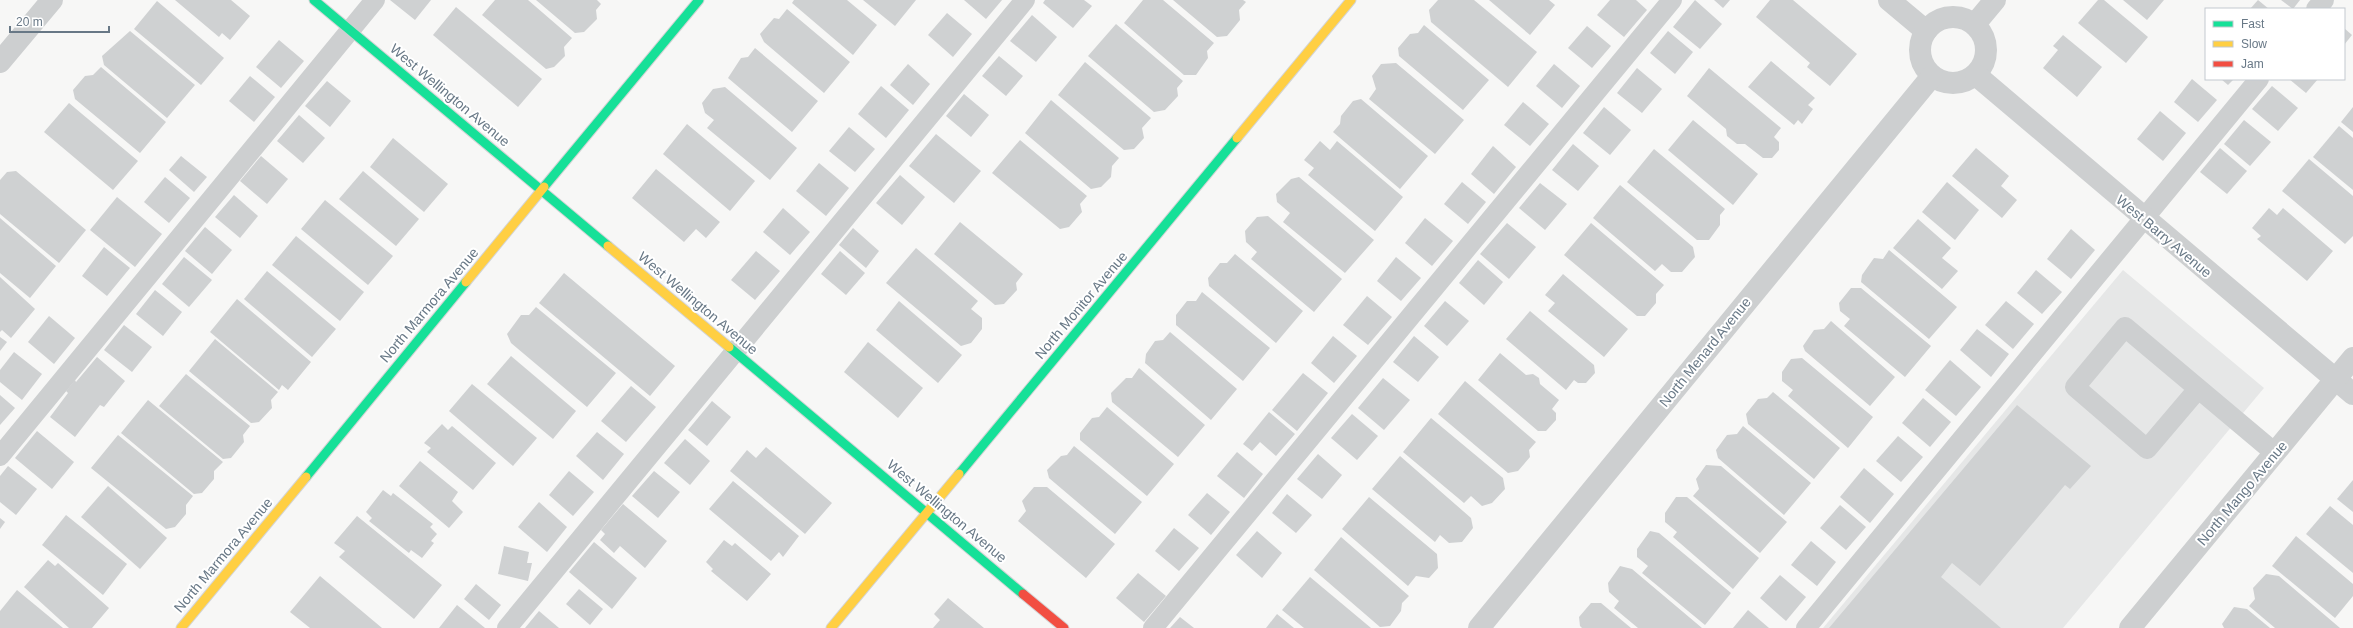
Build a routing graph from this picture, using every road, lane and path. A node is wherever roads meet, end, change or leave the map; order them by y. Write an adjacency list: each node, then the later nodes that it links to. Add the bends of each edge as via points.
1 (52, 0): 15 (street)
2 (314, 0): 13 (street, West Wellington Avenue)
3 (375, 0): 13 (lane)
4 (699, 0): 19 (street, North Marmora Avenue)
5 (1025, 0): 21 (lane)
6 (1351, 0): 28 (street, North Monitor Avenue)
7 (1672, 0): 33 (lane)
8 (1889, 0): 14 (street)
9 (1995, 0): 12 (street)
10 (2324, 0): 11 (lane)
11 (2317, 8)
12 (1975, 24): 14 (street, via 1954,17 1934,23); 16 (street, via 1986,43 1987,55)
13 (350, 30): 19 (street, West Wellington Avenue); 27 (lane)
14 (1926, 31): 17 (street, via 1920,51 1922,62)
15 (0, 62)
16 (1976, 75): 17 (street, via 1966,82 1956,84 1945,83); 20 (street, West Barry Avenue)
17 (1932, 76): 34 (street, North Menard Avenue)
18 (2258, 80): 20 (lane)
19 (542, 190): 21 (street, West Wellington Avenue); 29 (street, North Marmora Avenue)
20 (2144, 219): 23 (street, West Barry Avenue); 35 (lane)
21 (735, 353): 28 (street, West Wellington Avenue); 30 (lane)
22 (2353, 358): 23 (street, North Mango Avenue)
23 (2335, 380): 25 (street, West Barry Avenue); 26 (street, North Mango Avenue)
24 (2198, 389): 24 (lane, via 2125,327 2075,387 2147,449); 26 (lane)
25 (2353, 394)
26 (2275, 453): 36 (street, North Mango Avenue)
27 (0, 456)
28 (927, 513): 31 (street, North Monitor Avenue); 32 (street, West Wellington Avenue)
29 (181, 628)
30 (507, 628)
31 (831, 628)
32 (1064, 628)
33 (1153, 628)
34 (1479, 628)
35 (1806, 628)
36 (2130, 628)

